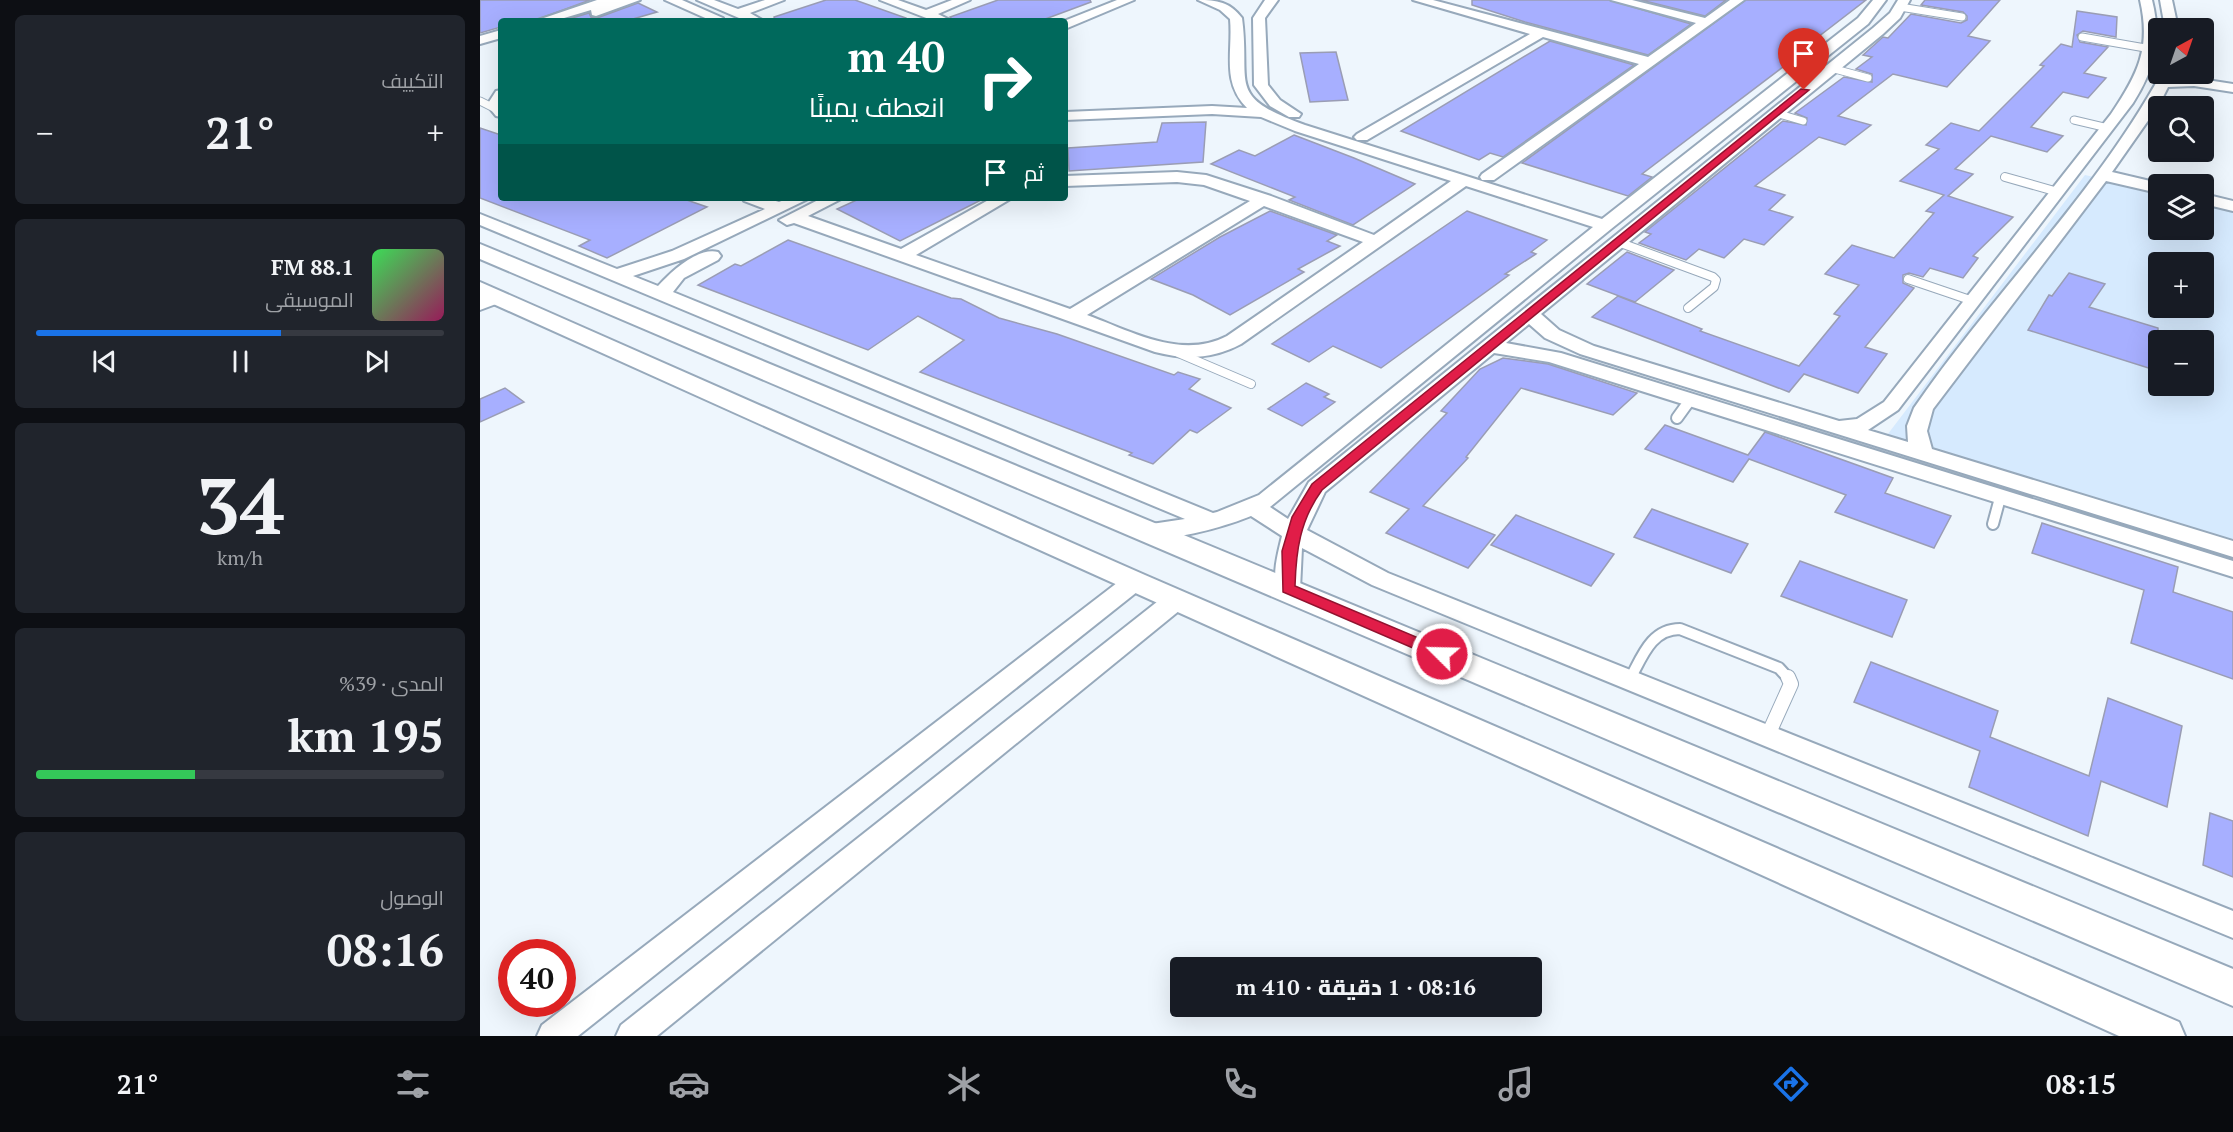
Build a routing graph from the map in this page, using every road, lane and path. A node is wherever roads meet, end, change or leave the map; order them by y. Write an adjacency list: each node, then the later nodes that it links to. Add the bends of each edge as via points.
1 (610, 0): 21 (street)
2 (634, 0): 22 (street)
3 (671, 0): 23 (street)
4 (704, 0): 18 (street)
5 (778, 0): 18 (street)
6 (886, 0): 19 (street)
7 (964, 0): 19 (street)
8 (1128, 0): 29 (street)
9 (1204, 0): 45 (street, via 1224,7 1236,18)
10 (1272, 0): 58 (street, via 1259,18 1260,76 1266,94 1301,118)
11 (1419, 0): 30 (street)
12 (1617, 0): 28 (street)
13 (1738, 0): 28 (street)
14 (1880, 0): 57 (street, via 1863,21)
15 (2146, 0): 26 (street)
16 (2166, 0): 27 (street)
17 (1902, 4): 20 (lane); 39 (street, via 1887,23)
18 (738, 13): 24 (street)
19 (926, 14): 25 (street)
20 (1962, 17)
21 (551, 18)
22 (576, 18)
23 (713, 18)
24 (750, 18)
25 (937, 18)
26 (2150, 18)
27 (2170, 18)
28 (1706, 22): 38 (street)
29 (1068, 24)
30 (1541, 33): 38 (street); 58 (street)
31 (498, 34): 33 (street)
32 (2082, 37): 36 (lane)
33 (480, 40)
34 (498, 42): 35 (street)
35 (480, 48)
36 (2148, 48)
37 (2148, 57): 56 (street, via 2138,84)
38 (1649, 62): 61 (street)
39 (1832, 68): 41 (lane); 52 (street)
40 (2214, 77): 42 (street)
41 (1868, 78)
42 (2233, 81)
43 (2163, 84): 60 (street)
44 (2207, 84): 46 (street)
45 (1239, 86): 49 (street, via 1191,104); 51 (street, via 1252,104)
46 (2233, 88)
47 (498, 97): 50 (street)
48 (480, 101): 50 (lane)
49 (1068, 108)
50 (498, 111)
51 (1265, 113): 53 (street, via 1212,110); 63 (street, via 1300,128)
52 (1776, 113): 55 (lane); 59 (street)
53 (1068, 116)
54 (2074, 120): 56 (lane)
55 (1803, 121)
56 (2108, 128): 66 (street)
57 (1718, 136): 59 (street); 76 (street)
58 (1362, 137): 61 (street)
59 (1740, 142): 78 (street)
60 (2102, 175): 65 (street); 98 (street)
61 (1488, 177): 76 (street)
62 (2005, 177): 66 (lane)
63 (1464, 180): 76 (street); 77 (street)
64 (1068, 181): 67 (street, via 1192,178 1218,182)
65 (2148, 186)
66 (2058, 192): 88 (street)
67 (1265, 199): 77 (street); 91 (street)
68 (758, 201): 74 (street)
69 (799, 201): 74 (street)
70 (825, 201): 74 (street)
71 (999, 201): 80 (street)
72 (2214, 201): 73 (street)
73 (2233, 206)
74 (787, 212): 80 (street); 81 (street); 83 (street)
75 (480, 219): 84 (street)
76 (1610, 221): 103 (street, via 1293,480)
77 (1376, 241): 93 (street, via 1227,344 1198,352)
78 (1618, 242): 89 (lane, via 1713,277 1714,287); 90 (street)
79 (480, 251): 82 (street)
80 (903, 255): 91 (street)
81 (669, 259): 83 (street); 84 (street)
82 (521, 268): 86 (street); 106 (street)
83 (687, 268): 87 (street)
84 (617, 276): 87 (street)
85 (1908, 279): 88 (lane)
86 (485, 294): 110 (street)
87 (661, 294): 104 (street)
88 (1973, 301): 96 (street)
89 (1688, 308)
90 (1528, 313): 92 (street); 94 (street)
91 (1072, 316): 93 (street)
92 (1487, 347): 94 (street); 107 (street, via 1317,487)
93 (1173, 351): 95 (lane)
94 (1580, 356): 97 (street); 100 (street)
95 (1251, 384)
96 (1897, 398): 98 (street); 100 (street, via 1873,419)
97 (1690, 400): 99 (lane); 102 (street)
98 (1924, 408): 101 (street, via 1916,431)
99 (1677, 418)
100 (1836, 427): 101 (street)
101 (1925, 455): 108 (street)
102 (2000, 498): 105 (lane); 109 (street)
103 (1253, 507): 104 (street); 107 (street)
104 (1212, 521): 106 (street)
105 (1993, 524)
106 (1146, 531): 111 (street)
107 (1293, 533): 111 (street); 113 (street, via 1380,579)
108 (2233, 549)
109 (2233, 569)
110 (1134, 582): 112 (street); 117 (street)
111 (1288, 589): 116 (street)
112 (1176, 600): 118 (street); 119 (street)
113 (1629, 680): 114 (street); 114 (lane, via 1658,632 1668,628 1680,629 1779,668 1791,684)
114 (1768, 735): 115 (street)
115 (2233, 925)
116 (2233, 988)
117 (553, 1036)
118 (632, 1036)
119 (2164, 1036)

